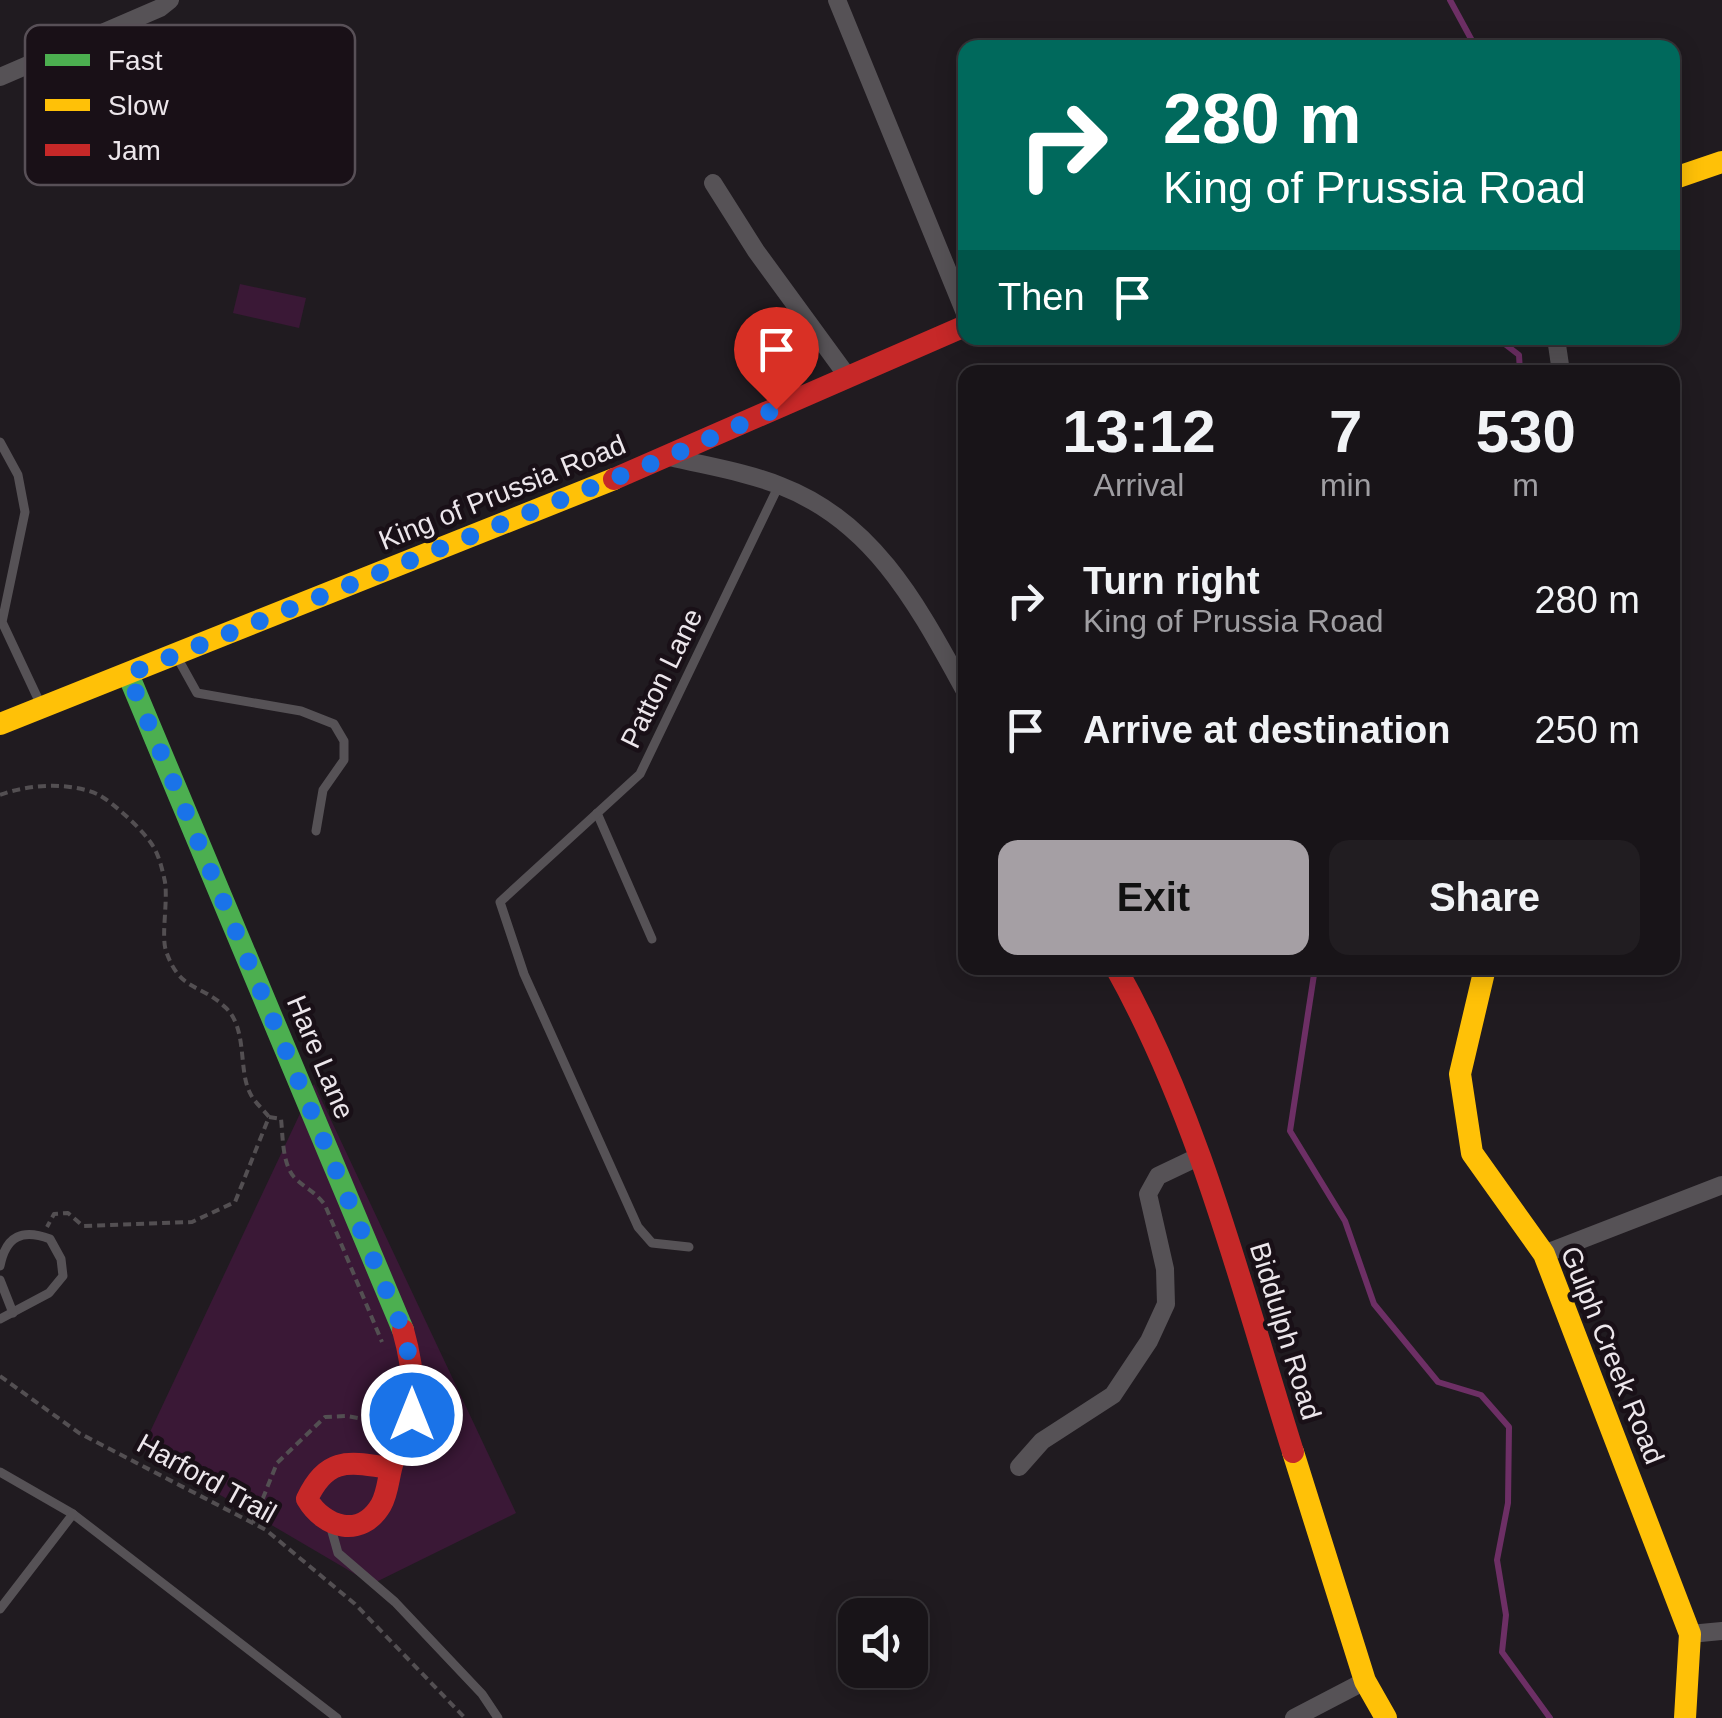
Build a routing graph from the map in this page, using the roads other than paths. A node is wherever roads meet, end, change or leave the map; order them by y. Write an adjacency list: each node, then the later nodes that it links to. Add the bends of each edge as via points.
1 (170, 0): 3 (street)
2 (837, 0): 9 (street)
3 (121, 25)
4 (25, 66): 5 (street)
5 (0, 77)
6 (1722, 162): 7 (street)
7 (1680, 176)
8 (714, 184): 11 (street)
9 (958, 296)
10 (958, 329): 11 (street, King of Prussia Road)
11 (848, 377): 13 (street, King of Prussia Road)
12 (0, 442): 18 (lane, via 18,475 26,512 2,622)
13 (670, 456): 14 (street); 15 (street, King of Prussia Road)
14 (778, 484): 17 (street, via 830,510 870,544 916,603); 20 (lane, Patton Lane, via 640,774)
15 (175, 655): 16 (street, King of Prussia Road); 21 (lane, via 196,694 334,724 344,741 344,760 323,790)
16 (128, 674): 18 (street, King of Prussia Road); 34 (street, Hare Lane, via 402,1328 414,1376 412,1415)
17 (958, 679)
18 (42, 706): 19 (street, King of Prussia Road)
19 (0, 724)
20 (597, 814): 22 (lane); 27 (lane, Patton Lane, via 500,902 524,974 638,1227 652,1243)
21 (316, 831)
22 (652, 939)
23 (1120, 975): 25 (street, Biddulph Road)
24 (1483, 975): 28 (street, Gulph Creek Road, via 1460,1074 1472,1153)
25 (1200, 1156): 33 (street, via 1158,1176 1148,1194 1166,1304 1148,1342 1113,1395 1042,1441); 41 (street, Biddulph Road)
26 (1722, 1184): 28 (street)
27 (688, 1246)
28 (1544, 1254): 40 (street, Gulph Creek Road)
29 (0, 1266): 31 (lane, via 14,1238 32,1233 50,1239 61,1259 63,1276 49,1293)
30 (0, 1280): 31 (lane)
31 (13, 1313): 32 (lane)
32 (0, 1319)
33 (1018, 1467)
34 (390, 1468): 37 (street, Hare Lane, via 382,1504 369,1518 352,1527); 37 (street, via 351,1462 315,1476 307,1499 316,1517)
35 (0, 1472): 36 (lane)
36 (73, 1514): 38 (lane); 42 (lane)
37 (330, 1525): 43 (lane, via 338,1553 395,1602)
38 (0, 1609)
39 (1722, 1631): 40 (street)
40 (1690, 1634): 46 (street, Gulph Creek Road)
41 (1365, 1680): 44 (street); 45 (street, Biddulph Road)
42 (337, 1718)
43 (498, 1718)
44 (1294, 1718)
45 (1386, 1718)
46 (1684, 1718)

